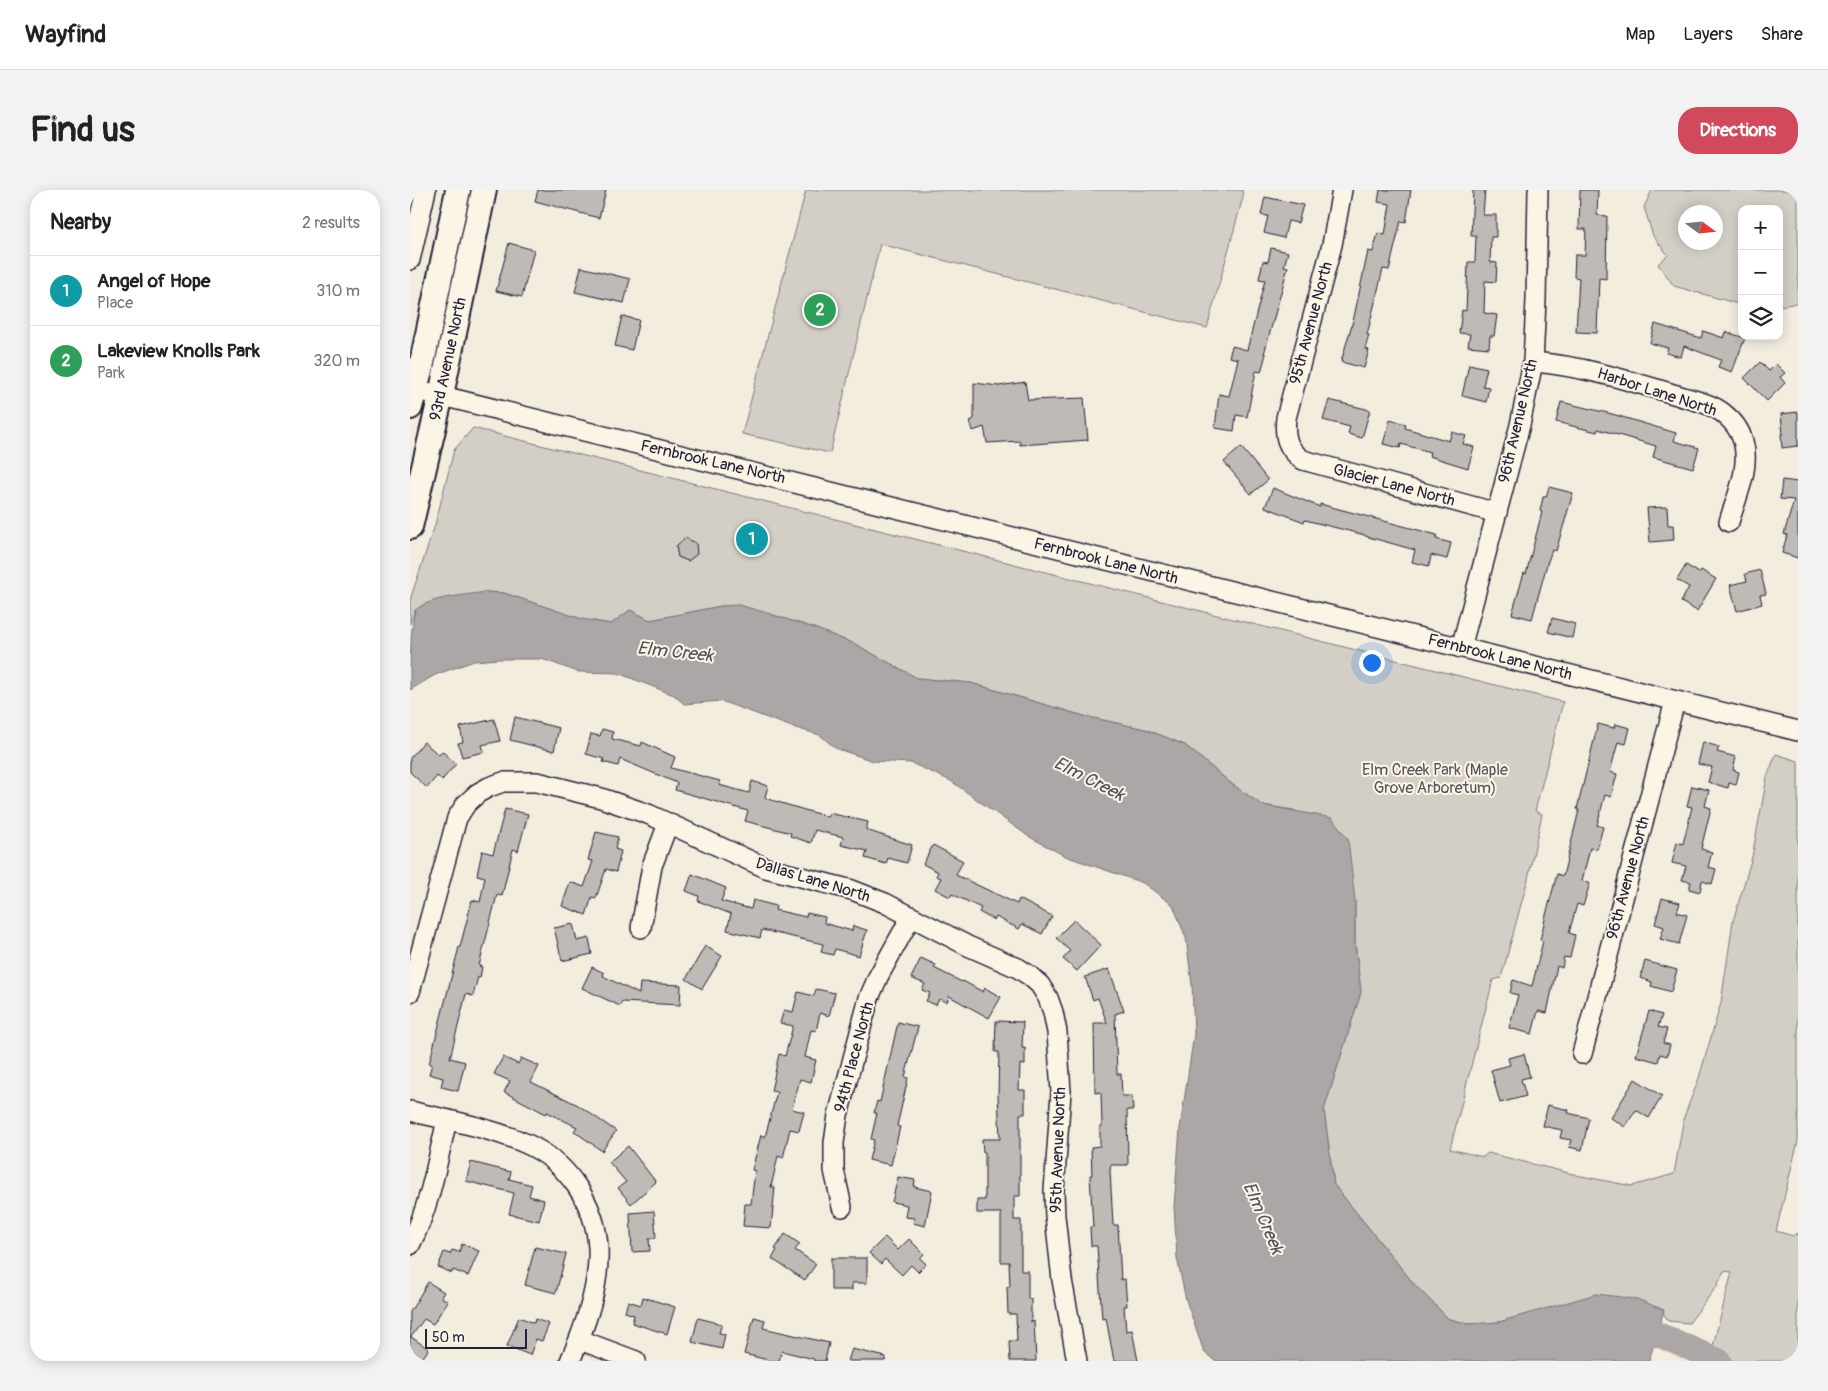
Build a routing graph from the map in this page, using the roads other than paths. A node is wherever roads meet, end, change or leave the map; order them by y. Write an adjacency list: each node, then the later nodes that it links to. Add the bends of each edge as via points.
1 (426, 190): 6 (street)
2 (458, 190): 8 (main road, 93rd Avenue North)
3 (484, 190): 9 (main road, 93rd Avenue North)
4 (1342, 190): 10 (street, 95th Avenue North, via 1332,245 1286,418 1284,432)
5 (1538, 190): 7 (street, 96th Avenue North)
6 (410, 260)
7 (1533, 362): 11 (street, 96th Avenue North); 12 (street, Harbor Lane North, via 1623,378 1722,412 1734,424 1743,441 1746,457)
8 (412, 395): 9 (street, Fernbrook Lane North)
9 (441, 395): 13 (main road, 93rd Avenue North); 14 (street, Fernbrook Lane North)
10 (1294, 454): 11 (street, Glacier Lane North, via 1303,460)
11 (1497, 513): 14 (street, 96th Avenue North)
12 (1729, 522)
13 (410, 527)
14 (1461, 648): 15 (street, Fernbrook Lane North)
15 (1675, 701): 16 (street, Fernbrook Lane North); 22 (street, 96th Avenue North)
16 (1798, 731)
17 (668, 824): 18 (street, Dallas Lane North, via 766,868 852,890); 19 (street, via 652,866); 20 (street, Dallas Lane North, via 625,806 536,782 503,782 478,793 457,818)
18 (911, 917): 21 (street, Dallas Lane North, via 1018,968 1040,985); 25 (street, 94th Place North, via 869,998 838,1115 834,1170)
19 (640, 928)
20 (410, 992)
21 (1048, 998): 30 (street, 95th Avenue North, via 1060,1061 1055,1216 1062,1280)
22 (1582, 1054)
23 (410, 1110): 24 (street)
24 (447, 1120): 26 (street, via 428,1198); 27 (street, via 527,1144 552,1159 574,1180 596,1232 598,1260)
25 (842, 1207)
26 (410, 1244)
27 (580, 1340): 28 (street); 29 (street)
28 (570, 1361)
29 (636, 1361)
30 (1077, 1361)

